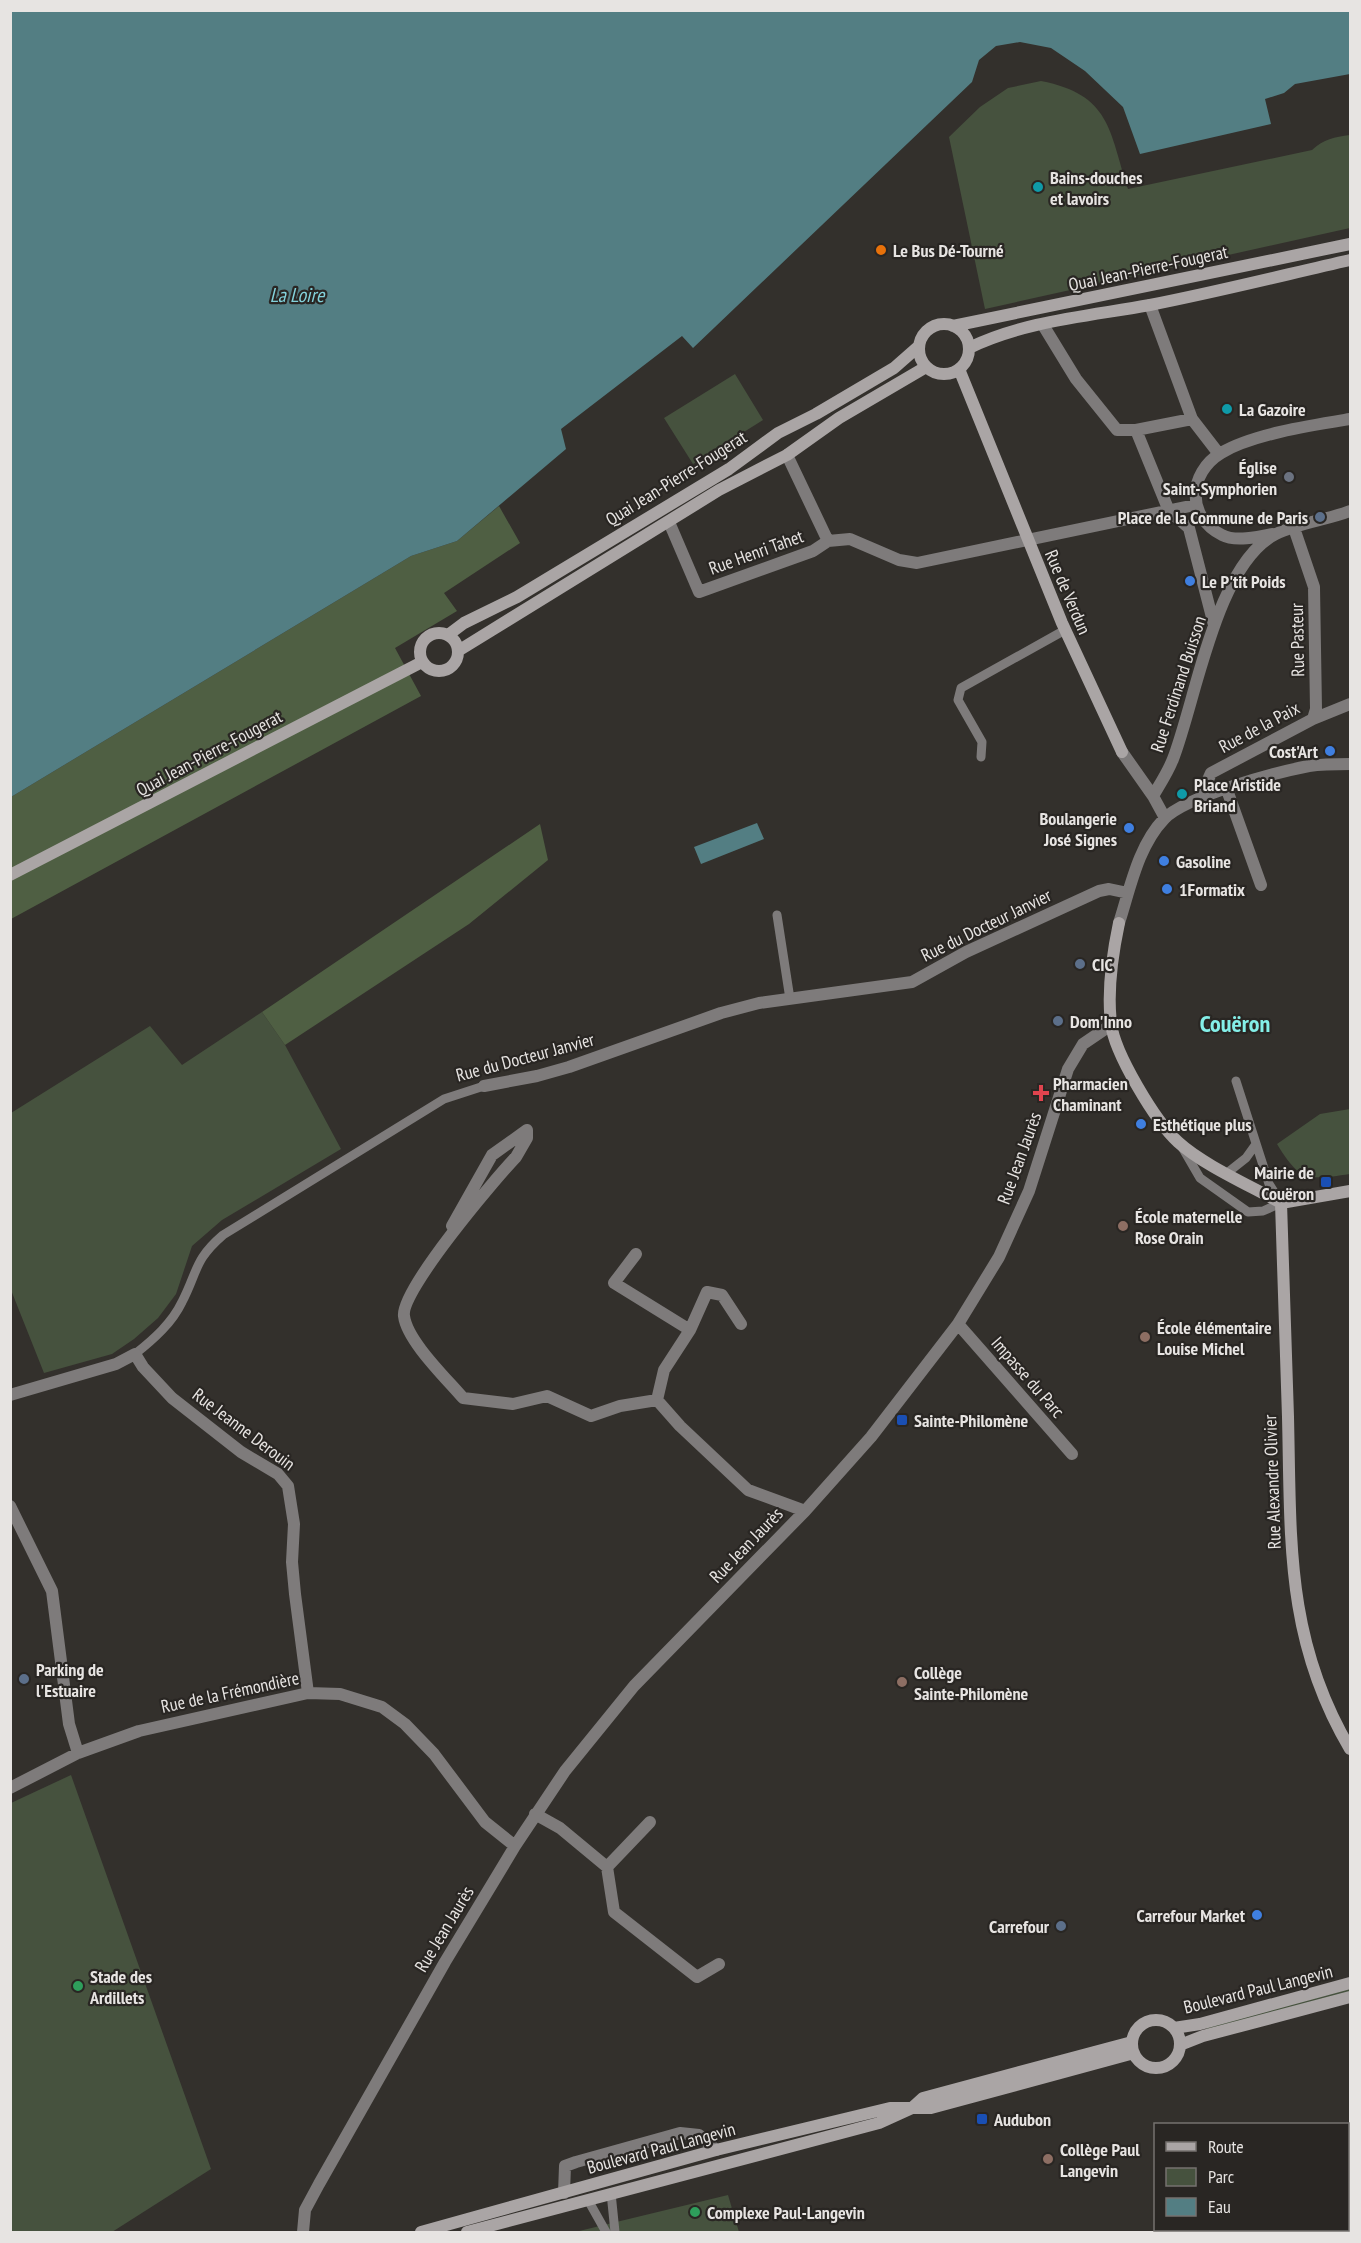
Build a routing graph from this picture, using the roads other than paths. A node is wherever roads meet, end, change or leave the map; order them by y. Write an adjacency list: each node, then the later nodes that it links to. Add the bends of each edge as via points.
1 (1350, 244): 5 (street, Quai Jean-Pierre-Fougerat)
2 (1350, 260): 3 (street, Quai Jean-Pierre-Fougerat)
3 (1150, 305): 4 (street, Quai Jean-Pierre-Fougerat); 10 (street)
4 (1043, 325): 7 (street, Quai Jean-Pierre-Fougerat, via 996,334); 12 (street, via 1076,379 1117,430)
5 (954, 326): 6 (street, Quai Jean-Pierre-Fougerat, via 941,324 928,329); 7 (street)
6 (919, 346): 8 (street); 25 (street, Quai Jean-Pierre-Fougerat, via 894,368 778,433 729,469)
7 (969, 348): 9 (street, via 966,362)
8 (926, 367): 9 (street, via 942,375); 14 (street, Quai Jean-Pierre-Fougerat, via 839,418)
9 (959, 369): 21 (street, Rue de Verdun, via 1021,518)
10 (1192, 419): 12 (street); 13 (street)
11 (1350, 419): 13 (street, via 1304,426)
12 (1136, 430): 16 (street)
13 (1219, 454): 15 (street, via 1196,480)
14 (787, 455): 18 (street, Quai Jean-Pierre-Fougerat, via 719,490); 22 (street)
15 (1195, 505): 16 (street); 20 (street, via 1208,524 1223,536 1251,538)
16 (1169, 511): 21 (street); 23 (street, via 1189,528)
17 (1350, 511): 19 (street, Rue Ferdinand Buisson)
18 (669, 522): 22 (street, Rue Henri Tahet, via 699,592 813,551); 26 (street, Quai Jean-Pierre-Fougerat)
19 (1294, 528): 20 (street, Rue Ferdinand Buisson); 29 (street, Rue Pasteur, via 1314,587)
20 (1276, 534): 23 (street, Rue Ferdinand Buisson, via 1256,548 1235,580)
21 (1026, 539): 22 (street, via 917,563 898,560 850,539); 24 (street, Rue de Verdun)
22 (828, 541)
23 (1214, 625): 33 (street, Rue Ferdinand Buisson, via 1173,761)
24 (1065, 630): 30 (lane, via 961,688 958,700 982,742); 33 (street, Rue de Verdun, via 1122,752)
25 (448, 635): 26 (street); 27 (street, Quai Jean-Pierre-Fougerat, via 435,633 426,637 420,649)
26 (458, 651): 27 (street, Quai Jean-Pierre-Fougerat, via 456,662 448,670 431,670)
27 (422, 662): 36 (street, Quai Jean-Pierre-Fougerat)
28 (1350, 704): 29 (street, Rue de la Paix)
29 (1313, 718): 34 (street, Rue de la Paix, via 1211,773)
30 (981, 757)
31 (1350, 764): 32 (street, via 1312,765 1278,772)
32 (1227, 790): 34 (street); 37 (street)
33 (1153, 796): 35 (street, Rue de Verdun)
34 (1200, 798): 35 (street)
35 (1165, 818): 38 (street, via 1140,857)
36 (10, 875)
37 (1261, 885)
38 (1128, 893): 40 (street, Rue du Docteur Janvier, via 1099,891 966,952 912,982); 41 (street, via 1111,960)
39 (777, 915): 40 (lane)
40 (790, 999): 43 (street, Rue du Docteur Janvier, via 759,1002 569,1067)
41 (1111, 1025): 44 (street, via 1157,1119); 52 (street, Rue Jean Jaurès, via 1083,1044 1068,1069 1029,1191 999,1257)
42 (1236, 1081): 45 (lane)
43 (484, 1086): 54 (lane, Rue du Docteur Janvier, via 444,1099 222,1235 197,1262 182,1302 166,1326)
44 (1179, 1143): 46 (street); 48 (lane, via 1200,1178 1248,1212)
45 (1256, 1144): 46 (lane); 48 (lane, via 1269,1184)
46 (1227, 1173): 48 (street)
47 (1350, 1191): 48 (street)
48 (1281, 1203): 61 (street, Rue Alexandre Olivier, via 1291,1550 1298,1612 1306,1649 1326,1704)
49 (636, 1254): 53 (street, via 614,1283)
50 (436, 1256): 50 (street, via 516,1157 527,1130 492,1155); 56 (street, via 420,1276 403,1315 422,1349 462,1398 513,1404 547,1396 591,1416)
51 (741, 1324): 53 (street, via 722,1295 707,1292)
52 (958, 1324): 57 (street, Impasse du Parc); 59 (street, Rue Jean Jaurès, via 871,1437)
53 (690, 1330): 56 (street, via 664,1370)
54 (135, 1353): 55 (street, Rue du Docteur Janvier, via 116,1364); 60 (street, Rue Jeanne Derouin, via 172,1398 241,1452 278,1474 288,1486 294,1524 295,1594)
55 (10, 1395)
56 (657, 1400): 59 (street, via 748,1490)
57 (1072, 1454)
58 (10, 1506): 62 (street, via 52,1591 65,1697)
59 (805, 1511): 64 (street, Rue Jean Jaurès, via 634,1686)
60 (308, 1693): 62 (street, Rue de la Frémondière, via 140,1731); 66 (street, Rue de la Frémondière, via 360,1699 405,1724 434,1754 485,1822)
61 (1350, 1746)
62 (78, 1753): 63 (street, Rue de la Frémondière)
63 (10, 1788)
64 (535, 1814): 66 (street, Rue Jean Jaurès); 67 (street, via 560,1828)
65 (650, 1822): 67 (street)
66 (515, 1846): 79 (street, Rue Jean Jaurès, via 319,2184 305,2210)
67 (607, 1867): 68 (street, via 614,1912 697,1977)
68 (720, 1964)
69 (1350, 1983): 71 (street, Boulevard Paul Langevin)
70 (1350, 1997): 72 (street, Boulevard Paul Langevin)
71 (1174, 2028): 72 (street); 73 (street, via 1164,2021 1151,2020 1138,2028)
72 (1180, 2045): 73 (street, via 1172,2062 1161,2068 1147,2066)
73 (1133, 2048): 74 (street, Boulevard Paul Langevin, via 963,2101)
74 (912, 2108): 75 (street, Boulevard Paul Langevin, via 890,2108); 77 (street, Boulevard Paul Langevin, via 879,2123)
75 (716, 2150): 76 (street, Boulevard Paul Langevin); 76 (street, via 699,2135 680,2133 576,2162 565,2166)
76 (564, 2193): 80 (street, Boulevard Paul Langevin)
77 (611, 2193): 78 (street, Boulevard Paul Langevin); 83 (lane)
78 (588, 2200): 81 (street, Boulevard Paul Langevin); 82 (lane)
79 (303, 2232)
80 (421, 2232)
81 (467, 2232)
82 (606, 2232)
83 (615, 2232)

